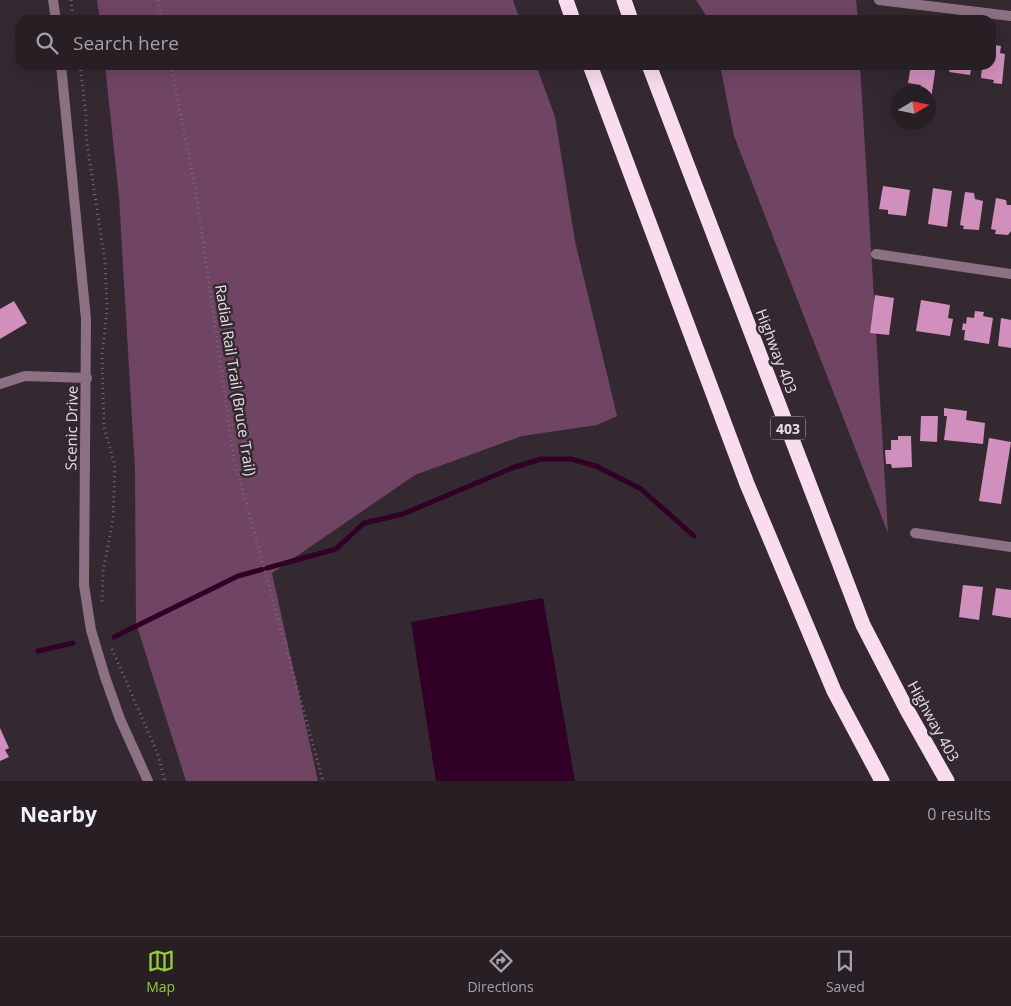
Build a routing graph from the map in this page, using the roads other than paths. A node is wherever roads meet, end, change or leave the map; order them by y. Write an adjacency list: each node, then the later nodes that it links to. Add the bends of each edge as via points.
1 (53, 0): 5 (street)
2 (566, 0): 6 (highway)
3 (624, 0): 7 (highway)
4 (879, 0): 8 (street)
5 (55, 15)
6 (571, 15)
7 (629, 15)
8 (1011, 16)
9 (61, 70): 14 (street, Scenic Drive, via 86,319)
10 (592, 70): 19 (highway, via 747,484 834,691)
11 (651, 70): 20 (highway, Highway 403 / 403, via 863,625)
12 (876, 254): 13 (street)
13 (1011, 274)
14 (87, 378): 15 (street, via 25,376); 18 (street, Scenic Drive, via 84,585 91,630 120,719)
15 (0, 384)
16 (915, 533): 17 (street)
17 (1011, 547)
18 (148, 781)
19 (882, 781)
20 (947, 781)

